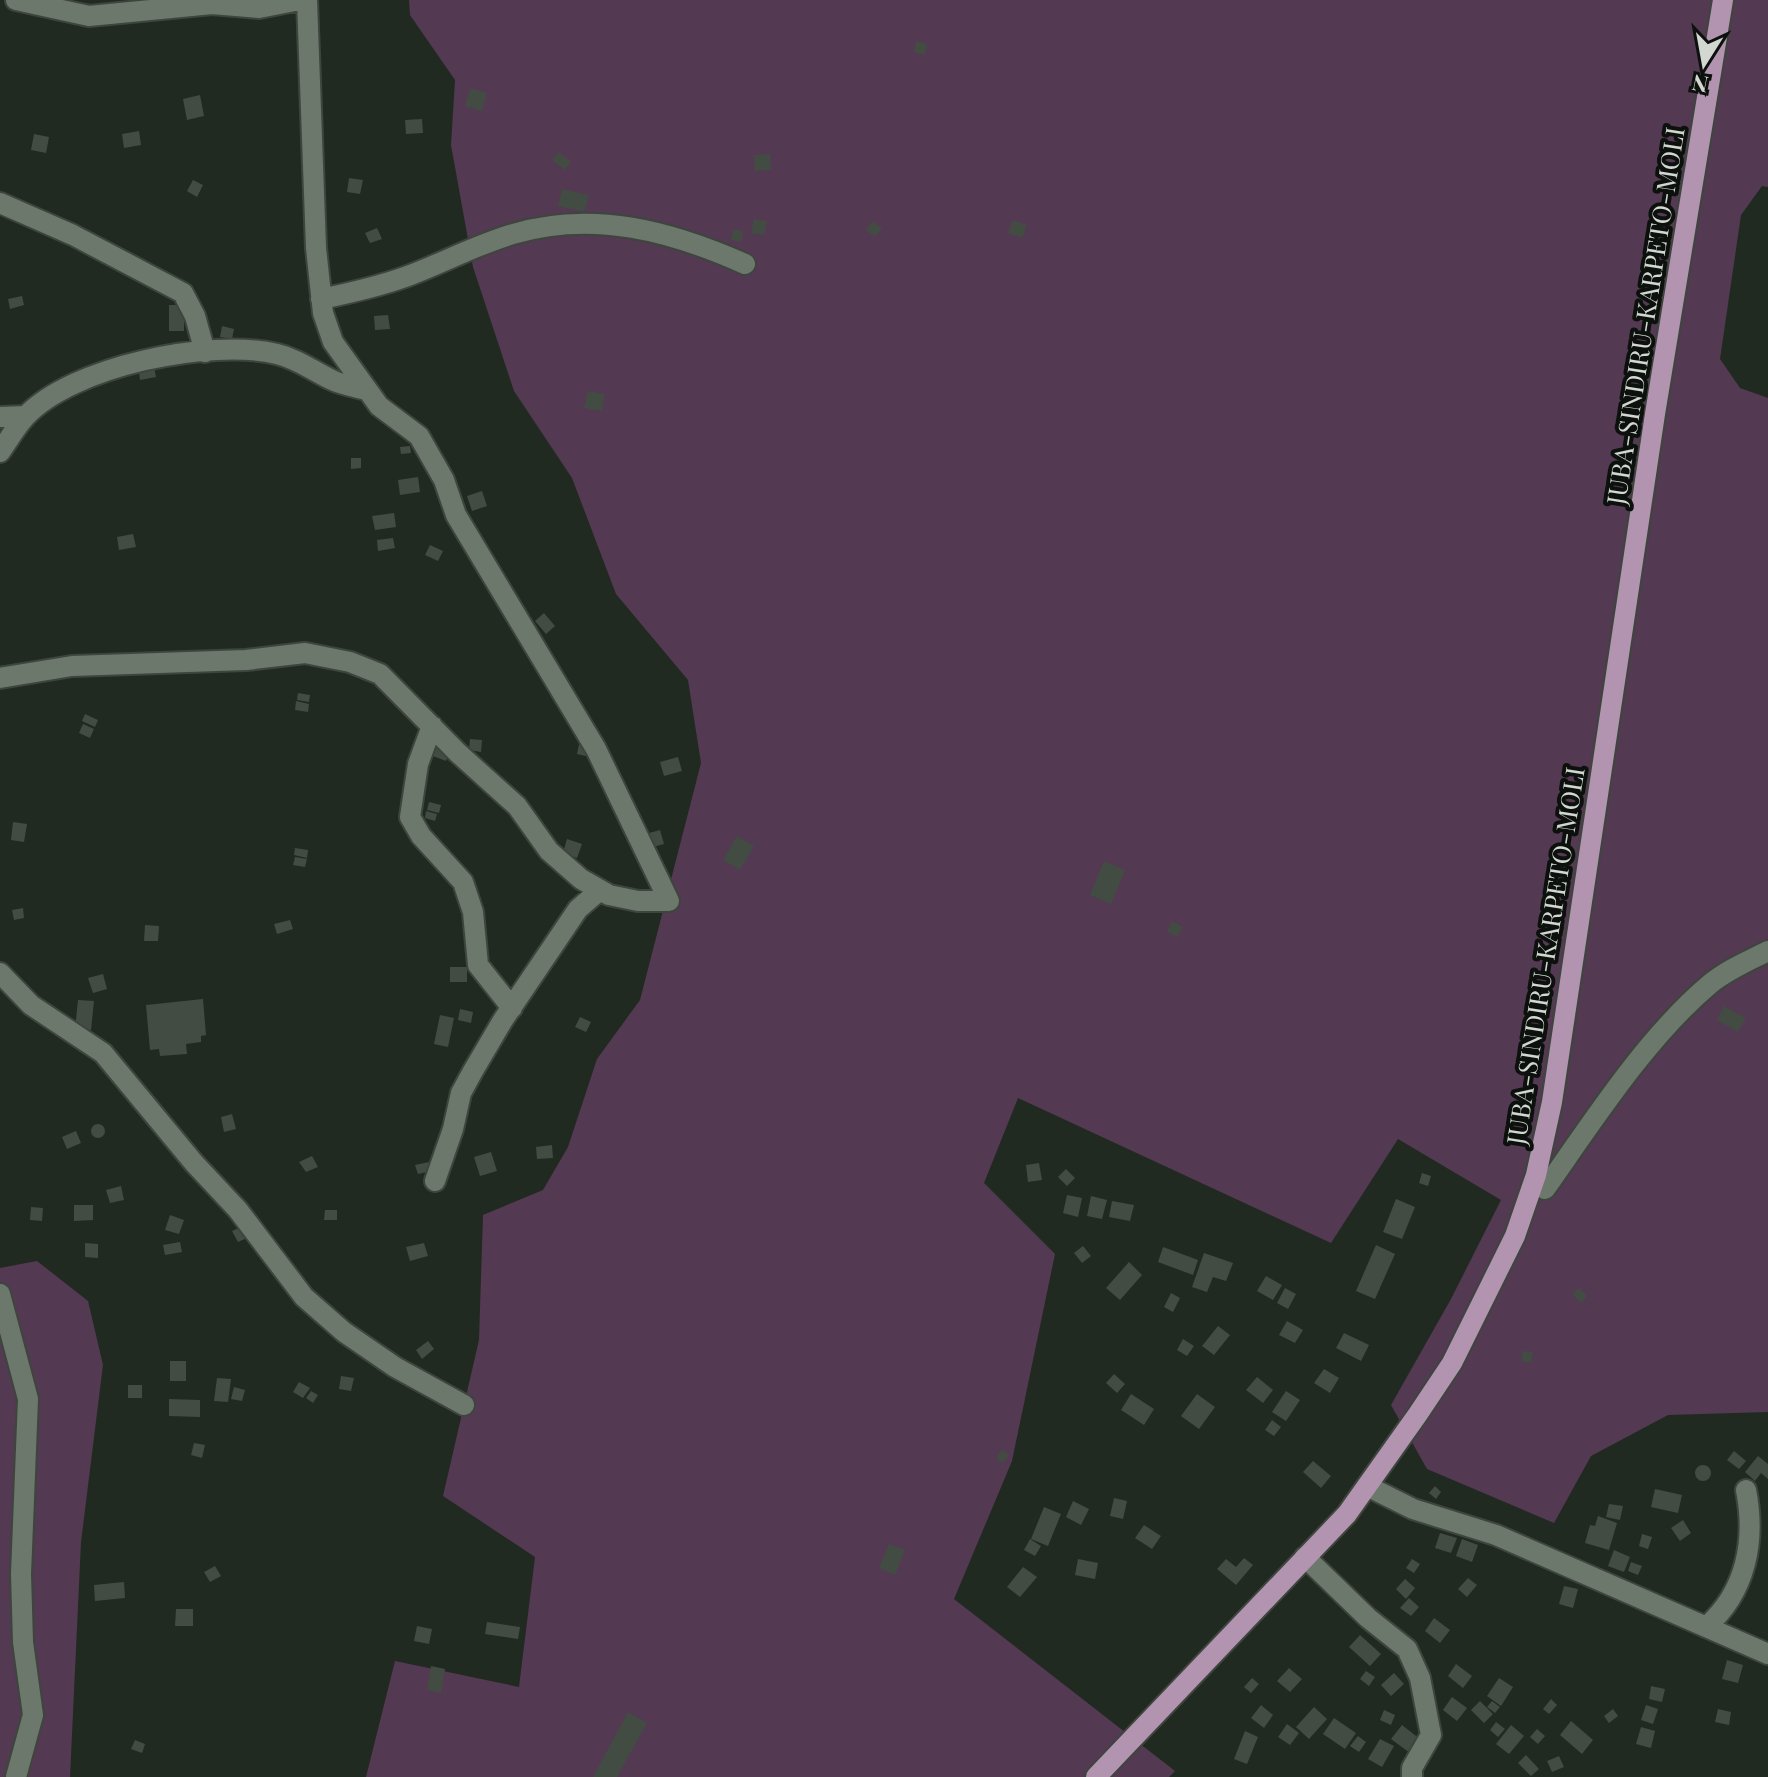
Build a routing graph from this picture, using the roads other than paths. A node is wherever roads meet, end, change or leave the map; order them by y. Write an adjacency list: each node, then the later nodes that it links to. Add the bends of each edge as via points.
1 (16, 0): 2 (street, via 89,16 212,4 259,8)
2 (300, 0)
3 (307, 0): 7 (street)
4 (1723, 0): 23 (main road, JUBA-SINDIRU-KARPETO-MOLI, via 1552,1102 1536,1175 1515,1236 1452,1363)
5 (0, 203): 8 (street, via 183,293)
6 (745, 264): 7 (street, via 691,240 636,227 569,224 515,233 408,276)
7 (321, 299): 9 (street, via 333,342)
8 (205, 352): 9 (street, via 276,353 333,381); 10 (street, via 164,355 105,373 66,387)
9 (367, 390): 15 (street, via 379,406 419,436 456,515 596,749 669,901 638,901)
10 (26, 416): 11 (street); 12 (street)
11 (0, 417)
12 (0, 452)
13 (0, 678): 14 (street, via 72,666 305,653 380,674)
14 (432, 726): 15 (street, via 517,806 549,851); 18 (street, via 418,764 410,817 463,882 473,912 478,965)
15 (600, 890): 18 (street, via 578,909)
16 (1768, 951): 20 (street, via 1698,995 1600,1111)
17 (0, 973): 22 (street, via 31,1005 103,1053 238,1210 304,1297 395,1367)
18 (512, 1008): 19 (street, via 461,1093)
19 (435, 1181)
20 (1545, 1189)
21 (0, 1294): 28 (street, via 28,1399 21,1574 33,1715)
22 (464, 1405)
23 (1367, 1486): 25 (main road, JUBA-SINDIRU-KARPETO-MOLI); 26 (street, via 1413,1509 1496,1535)
24 (1746, 1490): 26 (street, via 1748,1559 1722,1613)
25 (1305, 1557): 29 (main road, JUBA-SINDIRU-KARPETO-MOLI); 30 (street, via 1407,1649 1420,1678 1431,1735)
26 (1706, 1627): 27 (street)
27 (1768, 1654)
28 (16, 1777)
29 (1096, 1777)
30 (1412, 1777)

